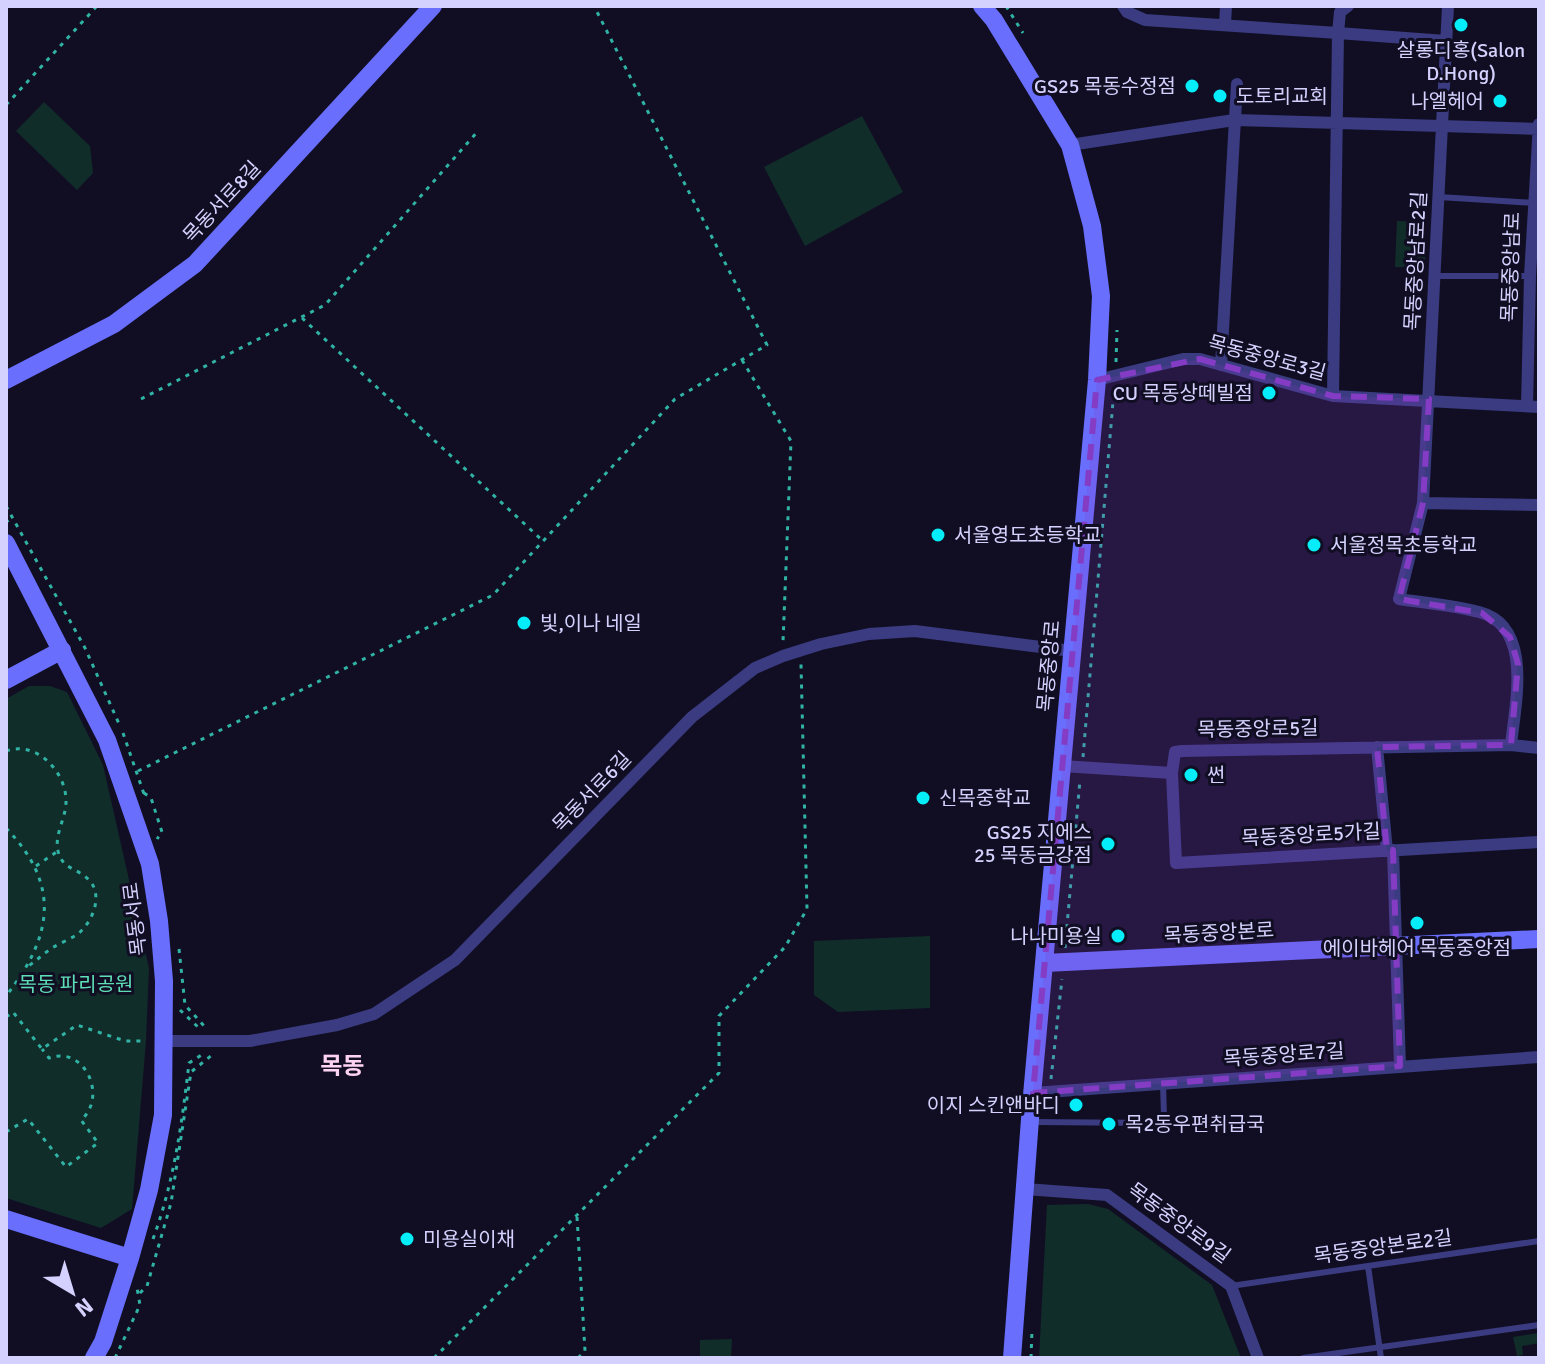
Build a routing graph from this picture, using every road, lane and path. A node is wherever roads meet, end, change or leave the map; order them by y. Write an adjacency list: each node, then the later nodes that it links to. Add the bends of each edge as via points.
1 (97, 6): 13 (path)
2 (433, 6): 27 (main road, 목동서로8길, via 195,264 114,324)
3 (594, 6): 25 (path, via 767,345)
4 (982, 6): 19 (main road, 목동중앙로)
5 (1123, 6): 9 (street, via 1145,20)
6 (1226, 6): 9 (street)
7 (1348, 6): 10 (street, via 1340,12)
8 (1448, 6): 11 (street, 목동중앙남로2길)
9 (1225, 25): 10 (street)
10 (1338, 33): 11 (street); 15 (street)
11 (1446, 41): 16 (street, 목동중앙남로2길)
12 (1237, 84): 14 (street)
13 (6, 105)
14 (1234, 120): 15 (street, 목동중앙남로); 19 (street, 목동중앙남로); 26 (street)
15 (1335, 123): 16 (street, 목동중앙남로); 29 (street)
16 (1442, 125): 17 (street, 목동중앙남로); 20 (street, 목동중앙남로2길)
17 (1539, 127): 21 (street, 목동중앙남로)
18 (479, 130): 24 (path, via 325,305)
19 (1070, 145): 28 (main road, 목동중앙로, via 1092,226 1101,296)
20 (1439, 197): 21 (lane); 22 (street, 목동중앙남로2길)
21 (1534, 203): 23 (street, 목동중앙남로)
22 (1435, 276): 23 (lane); 31 (street, 목동중앙남로2길)
23 (1530, 276): 32 (street, 목동중앙남로)
24 (302, 318): 30 (path); 35 (path)
25 (742, 360): 35 (path, via 675,399); 40 (path, via 791,441)
26 (1221, 365): 28 (street, 목동중앙로3길, via 1183,359); 29 (street, 목동중앙로3길)
27 (6, 380)
28 (1097, 380): 39 (main road, 목동중앙로)
29 (1333, 396): 31 (street, 목동중앙로3길)
30 (141, 399)
31 (1429, 399): 32 (street, 목동중앙로3길); 33 (street)
32 (1533, 406)
33 (1423, 503): 34 (street); 42 (street, via 1399,599 1482,613 1510,637 1518,664)
34 (1539, 505)
35 (543, 541): 47 (path, via 493,595)
36 (6, 543): 37 (main road, 목동서로)
37 (62, 650): 41 (main road); 60 (main road, 목동서로, via 107,740 150,864 164,981)
38 (800, 650): 39 (street, 목동서로6길, via 869,634 915,631); 40 (street, 목동서로6길); 70 (path, via 807,909 785,947 719,1016 719,1073)
39 (1072, 651): 46 (main road, 목동중앙로)
40 (783, 656): 60 (street, 목동서로6길, via 755,668 692,717 455,960 374,1014 250,1041)
41 (6, 680)
42 (1511, 745): 43 (street, 목동중앙로5길); 44 (street, 목동중앙로5길)
43 (1377, 747): 48 (street, 목동중앙로5길, via 1182,751 1175,752); 52 (street)
44 (1539, 748)
45 (6, 751): 51 (path, via 19,747 40,753 61,782 66,798)
46 (1062, 766): 48 (street); 56 (main road, 목동중앙로)
47 (138, 771)
48 (1172, 773): 52 (street, 목동중앙로5가길, via 1176,863)
49 (6, 828): 53 (path)
50 (1539, 842): 52 (street, 목동중앙로5가길)
51 (58, 851): 53 (path); 57 (path, via 69,869 92,882 97,898 80,932)
52 (1390, 851): 55 (street)
53 (36, 866): 57 (path, via 45,906)
54 (1539, 939): 55 (main road, 목동중앙본로)
55 (1396, 946): 56 (main road, 목동중앙본로); 64 (street)
56 (1045, 963): 66 (main road, 목동중앙로)
57 (27, 967): 58 (path)
58 (6, 996)
59 (6, 1017): 61 (path, via 13,1012)
60 (155, 1041): 61 (path, via 125,1041 77,1025); 73 (main road, 목동서로, via 163,1115)
61 (42, 1049): 68 (path, via 49,1058 60,1055 77,1061 91,1077 92,1100 81,1120 98,1143 66,1167 28,1119)
62 (215, 1053): 76 (path, via 191,1072 171,1203 147,1286)
63 (1539, 1057): 64 (street, 목동중앙로7길)
64 (1400, 1066): 65 (street, 목동중앙로7길)
65 (1163, 1084): 66 (street, 목동중앙로7길); 67 (lane, via 1164,1116 1158,1123)
66 (1033, 1093): 67 (main road, 목동중앙로)
67 (1030, 1122): 69 (main road, 목동중앙로)
68 (6, 1132)
69 (1025, 1189): 75 (street, 목동중앙로9길, via 1107,1195); 84 (main road, 목동중앙로)
70 (577, 1216): 82 (path); 83 (path, via 585,1351)
71 (6, 1219): 73 (main road)
72 (1539, 1241): 74 (lane, 목동중앙본로2길)
73 (130, 1258): 80 (main road, 목동서로)
74 (1368, 1266): 75 (lane, 목동중앙본로2길); 79 (lane)
75 (1231, 1286): 85 (street, 목동중앙로9길)
76 (131, 1304)
77 (1539, 1325): 79 (lane)
78 (120, 1333): 81 (path)
79 (1380, 1347): 86 (lane); 87 (lane)
80 (94, 1358)
81 (109, 1358)
82 (434, 1358)
83 (578, 1358)
84 (1012, 1358)
85 (1258, 1358)
86 (1303, 1358)
87 (1381, 1358)

